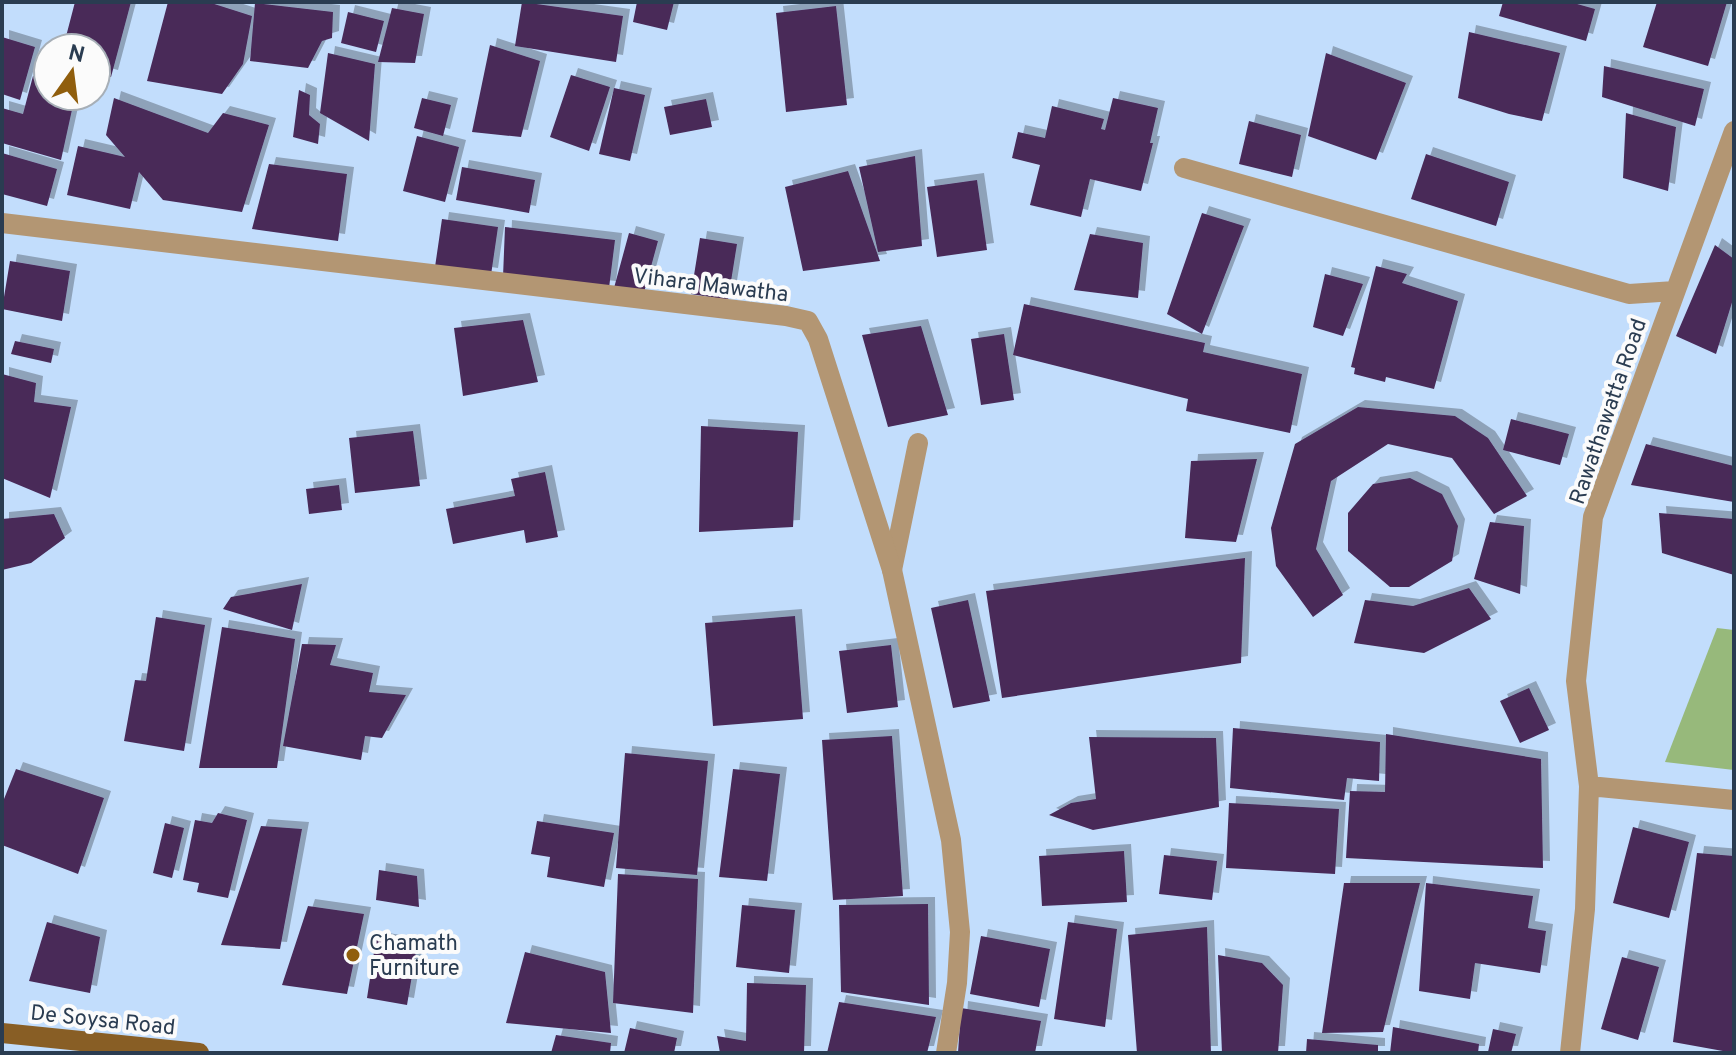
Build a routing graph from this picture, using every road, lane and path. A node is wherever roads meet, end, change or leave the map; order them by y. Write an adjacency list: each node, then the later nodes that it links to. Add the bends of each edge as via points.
1 (1734, 131): 4 (street, Rawathawatta Road)
2 (1184, 168): 4 (street, via 1629,294)
3 (2, 223): 6 (street, Vihara Mawatha, via 808,321)
4 (1675, 291): 7 (street, Rawathawatta Road, via 1593,517 1576,681)
5 (918, 443): 6 (street)
6 (892, 570): 11 (street, Vihara Mawatha, via 951,840 960,932)
7 (1589, 786): 8 (street); 12 (street, Rawathawatta Road, via 1585,909)
8 (1734, 800)
9 (2, 1033): 10 (main road, De Soysa Road)
10 (199, 1053)
11 (946, 1053)
12 (1570, 1053)

